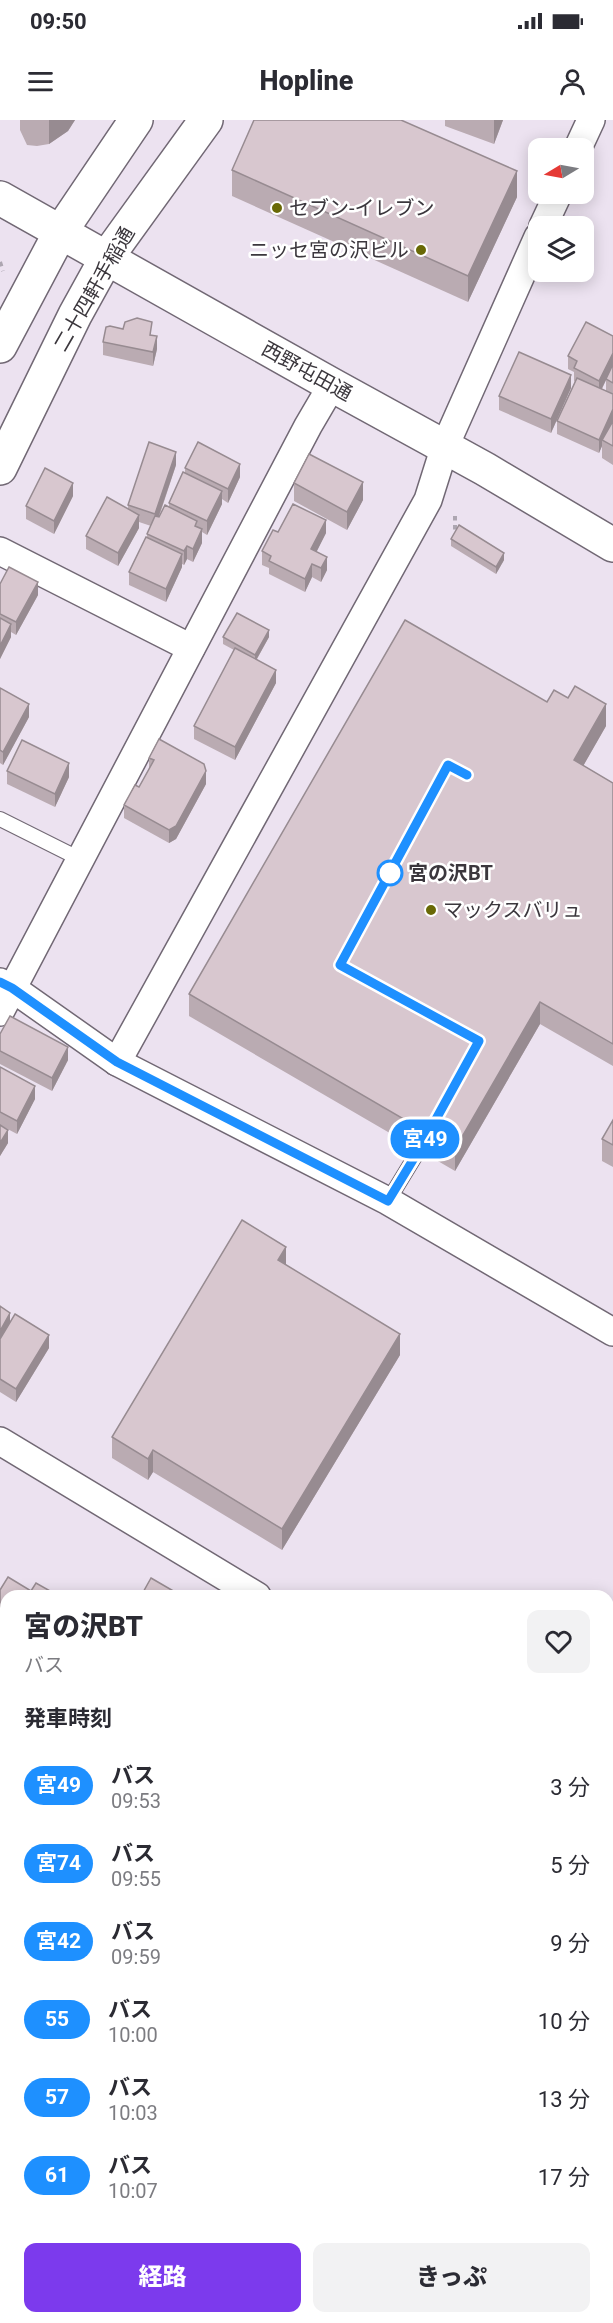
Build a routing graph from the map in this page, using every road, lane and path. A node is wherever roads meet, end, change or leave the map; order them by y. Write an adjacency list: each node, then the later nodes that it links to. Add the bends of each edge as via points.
1 (136, 120): 6 (street)
2 (206, 120): 7 (street, 二十四軒手稲通)
3 (591, 120): 4 (street)
4 (583, 138)
5 (0, 198): 6 (street, 西野屯田通)
6 (61, 231): 7 (street, 西野屯田通); 9 (street)
7 (107, 257): 10 (street, 西野屯田通); 12 (street, 二十四軒手稲通)
8 (528, 259): 11 (street)
9 (0, 346)
10 (332, 385): 11 (street, 西野屯田通); 17 (street)
11 (445, 446): 15 (street, 西野屯田通); 22 (street, via 428,500)
12 (0, 468)
13 (455, 515): 14 (path)
14 (455, 539)
15 (613, 545)
16 (0, 551): 17 (street)
17 (191, 648): 19 (street)
18 (0, 819): 19 (lane)
19 (80, 859): 20 (street)
20 (6, 985): 21 (street); 22 (street)
21 (0, 1012)
22 (117, 1062): 24 (street)
23 (419, 1150): 24 (lane)
24 (388, 1201): 25 (street)
25 (613, 1332)
26 (0, 1441): 27 (street)
27 (247, 1590)

